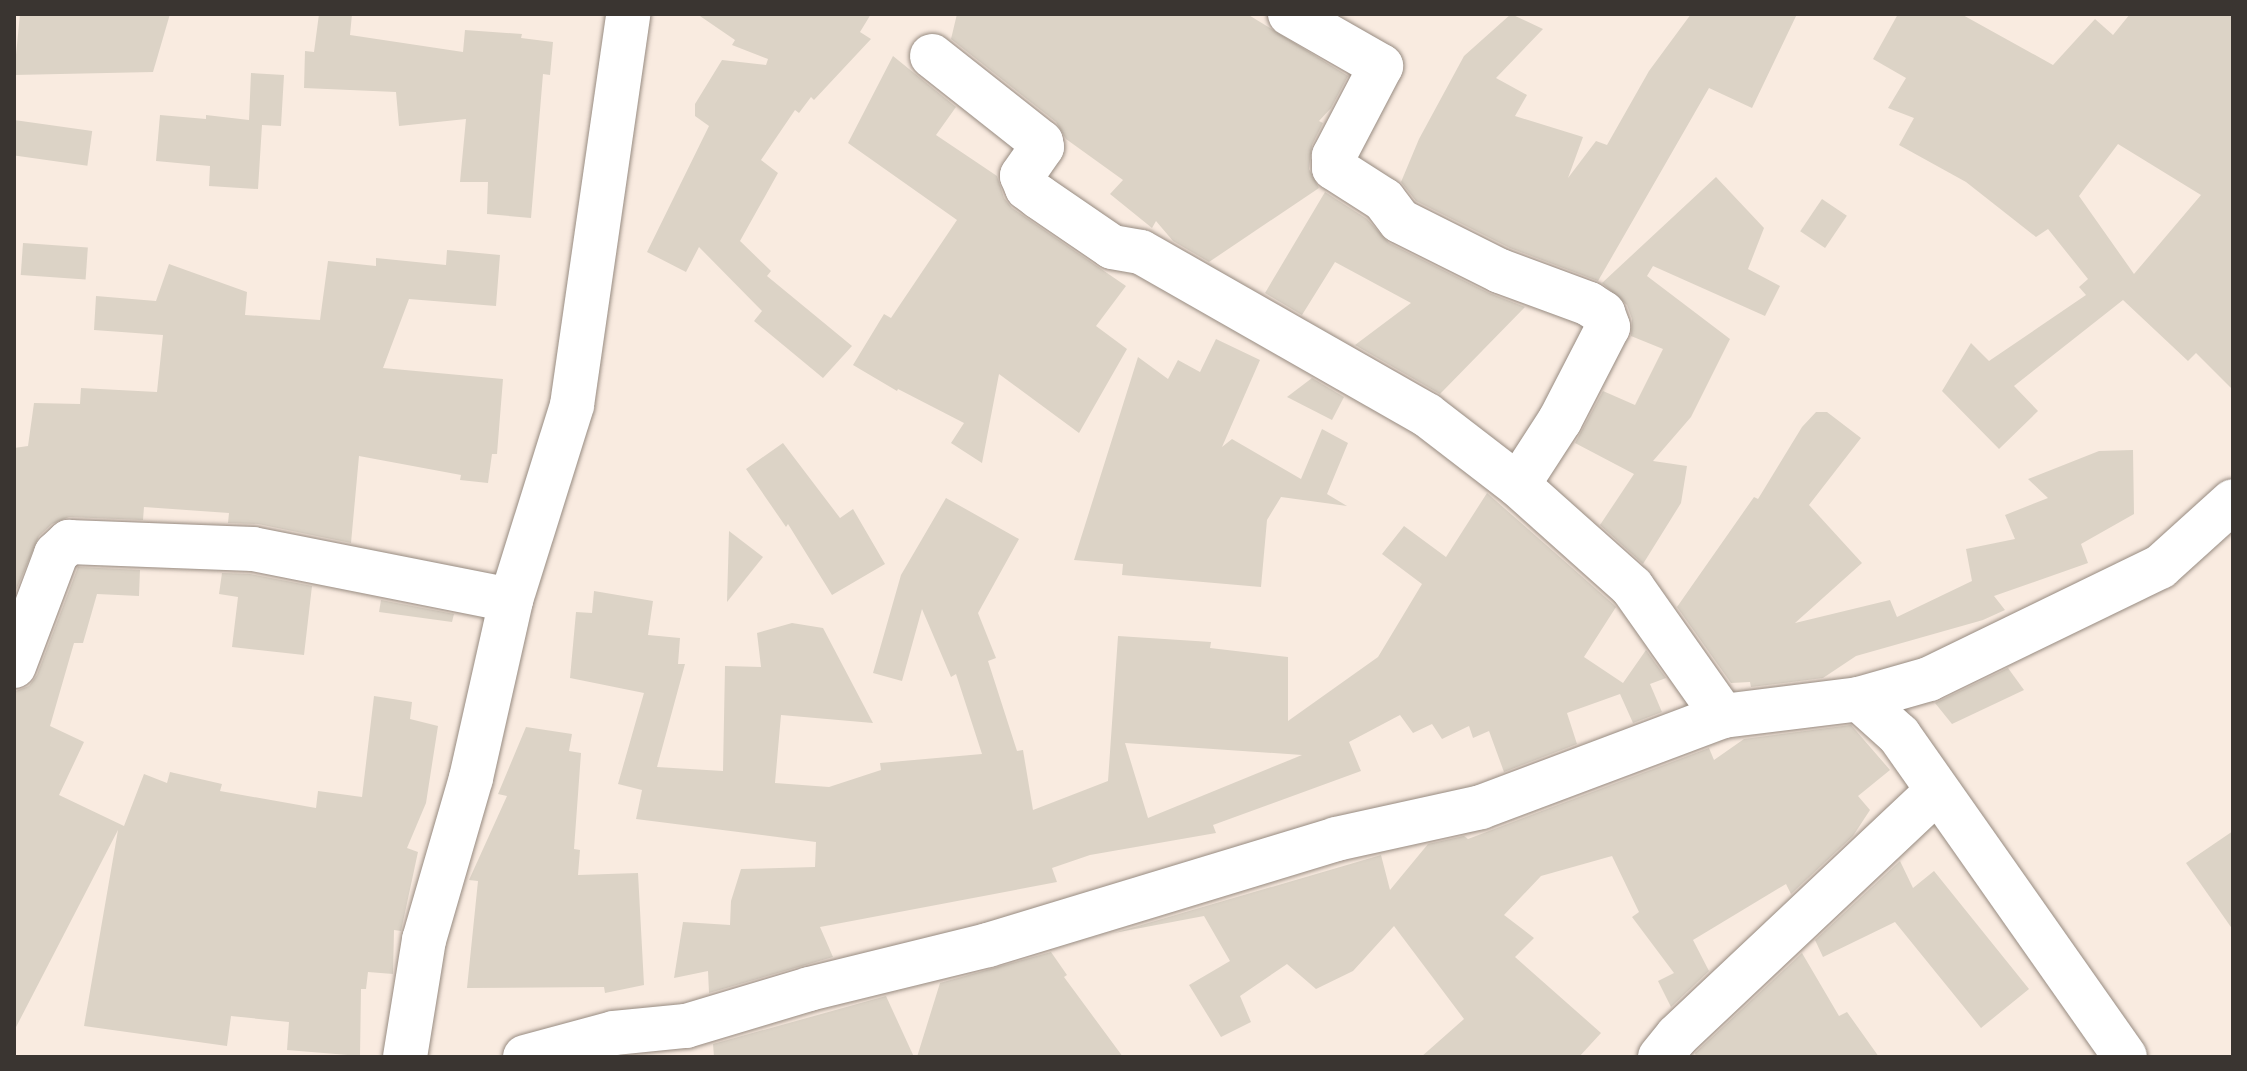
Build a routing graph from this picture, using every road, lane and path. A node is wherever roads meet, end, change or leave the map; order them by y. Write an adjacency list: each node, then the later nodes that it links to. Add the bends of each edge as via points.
1 (628, 14): 6 (street, via 572,405)
2 (1290, 14): 4 (street, via 1381,66 1334,156 1334,168 1384,200 1400,221 1500,271 1603,313 1608,327 1560,420)
3 (932, 56): 4 (street, via 1041,142 1022,176 1039,197 1112,247 1141,252 1427,415)
4 (1518, 485): 9 (street, via 1632,587)
5 (2233, 501): 8 (street, via 2160,567 1929,679)
6 (511, 600): 7 (street, via 253,549 69,542 56,554); 11 (street, via 471,778 424,940)
7 (16, 658)
8 (1859, 699): 9 (street); 10 (street, via 1899,735)
9 (1723, 716): 12 (street, via 1481,807 1336,839 988,945 686,1026 614,1033)
10 (1937, 791): 13 (street); 14 (street)
11 (405, 1057)
12 (525, 1057)
13 (1660, 1057)
14 (2125, 1057)

